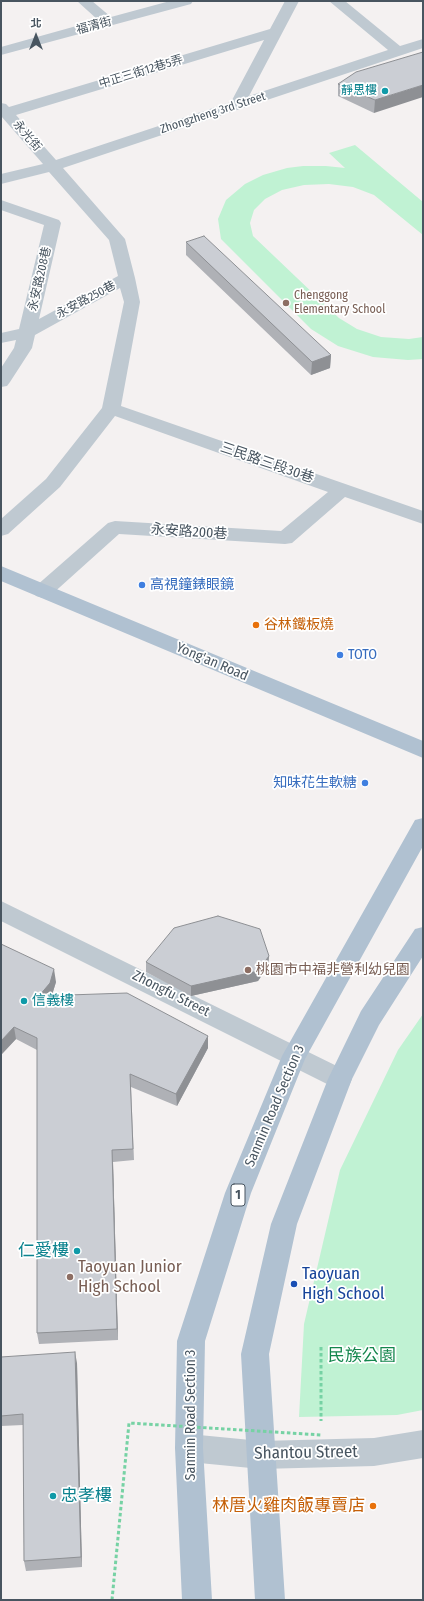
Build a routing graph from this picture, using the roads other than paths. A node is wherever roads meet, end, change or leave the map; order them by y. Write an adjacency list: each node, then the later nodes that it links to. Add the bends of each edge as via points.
1 (84, 1): 5 (street)
2 (186, 1): 5 (street, 福清街)
3 (292, 1): 6 (street)
4 (336, 1): 9 (street)
5 (108, 22): 8 (street, 福清街)
6 (276, 32): 10 (street); 11 (street, 中正三街12巷5弄)
7 (423, 43): 9 (street, Zhongzheng 3rd Street)
8 (1, 51)
9 (398, 51): 10 (street, Zhongzheng 3rd Street)
10 (236, 106): 12 (street, Zhongzheng 3rd Street)
11 (4, 110): 12 (street, 永光街)
12 (53, 166): 13 (street, Zhongzheng 3rd Street); 15 (street, 永光街, via 117,239)
13 (1, 179)
14 (1, 205): 16 (street, 永安路208巷, via 53,223)
15 (126, 278): 16 (street, 永安路250巷); 19 (street, 永光街, via 132,302)
16 (27, 332): 17 (street, 永安路250巷); 18 (street, 永安路208巷, via 23,348)
17 (1, 338)
18 (1, 382)
19 (111, 409): 20 (street, 三民路三段30巷); 22 (street, via 53,483)
20 (342, 490): 21 (street, 三民路三段30巷); 24 (street, 永安路200巷, via 285,538 115,527)
21 (423, 518)
22 (1, 530)
23 (1, 573): 24 (main road, Yong'an Road)
24 (43, 591): 25 (main road, Yong'an Road)
25 (423, 750)
26 (423, 826): 29 (main road, Sanmin Road Section 3 / 1)
27 (1, 910): 29 (street, Zhongfu Street)
28 (423, 936): 30 (main road, via 370,1018)
29 (294, 1056): 30 (street, Zhongfu Street); 32 (main road, Sanmin Road Section 3 / 1, via 238,1192 191,1341)
30 (340, 1079): 33 (main road, via 284,1224 255,1354)
31 (423, 1444): 33 (street, Shantou Street, via 374,1452)
32 (189, 1448): 33 (street, Shantou Street); 34 (main road, Sanmin Road Section 3 / 1)
33 (261, 1455): 35 (main road)
34 (197, 1600)
35 (270, 1600)

